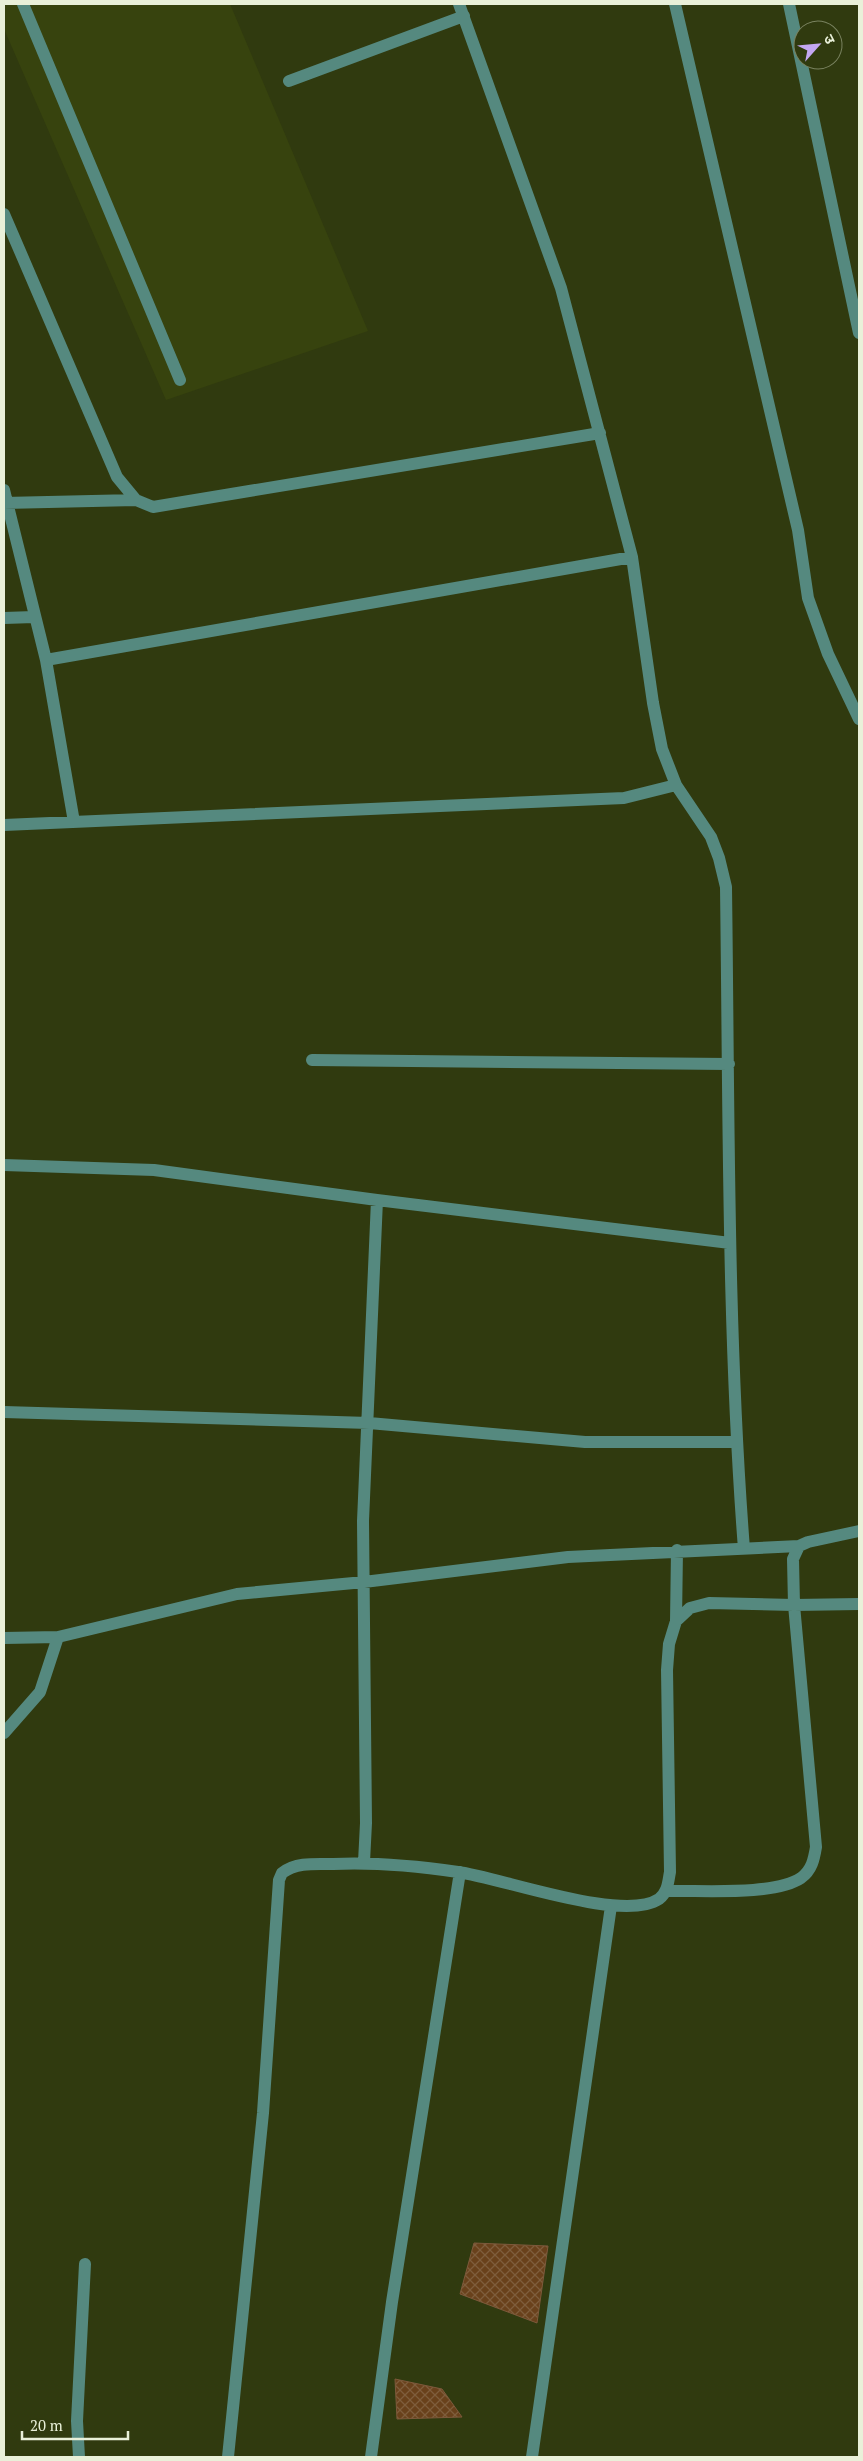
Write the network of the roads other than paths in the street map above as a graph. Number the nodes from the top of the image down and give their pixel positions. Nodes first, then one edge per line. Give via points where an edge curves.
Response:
1 (23, 4) edge
2 (675, 4) edge
3 (789, 4) edge
4 (462, 10) edge
5 (289, 81) dead end
6 (4, 214) edge
7 (859, 333) edge
8 (180, 380) dead end
9 (600, 433) junction
10 (4, 490) edge
11 (136, 500) junction
12 (6, 503) edge
13 (632, 557) junction
14 (34, 617) junction
15 (4, 618) edge
16 (46, 660) junction
17 (859, 719) edge
18 (676, 785) junction
19 (74, 822) junction
20 (4, 825) edge
21 (312, 1060) dead end
22 (729, 1064) junction
23 (4, 1165) edge
24 (377, 1200) junction
25 (730, 1243) junction
26 (4, 1412) edge
27 (369, 1423) junction
28 (736, 1442) junction
29 (859, 1531) edge
30 (800, 1546) junction
31 (744, 1549) junction
32 (677, 1550) junction
33 (364, 1582) junction
34 (859, 1604) edge
35 (794, 1605) junction
36 (676, 1621) junction
37 (58, 1637) junction
38 (4, 1638) edge
39 (4, 1733) edge
40 (364, 1862) junction
41 (460, 1872) junction
42 (667, 1891) junction
43 (611, 1906) junction
44 (85, 2264) dead end
45 (79, 2457) edge
46 (228, 2457) edge
47 (371, 2457) edge
48 (532, 2457) edge

1 - 8 street
2 - 17 street via 798,530 808,598 828,654
3 - 7 street
4 - 5 street
4 - 9 street via 561,288
6 - 11 street via 117,477
9 - 11 street via 153,507
9 - 13 street
10 - 12 street
11 - 12 street
12 - 14 street
13 - 16 street
13 - 18 street via 653,702 662,748
14 - 15 street
14 - 16 street
16 - 19 street
18 - 19 street via 624,798
18 - 22 street via 711,837 723,871
19 - 20 street
21 - 22 street
22 - 25 street
23 - 24 street via 154,1170
24 - 25 street
24 - 27 street
25 - 28 street
26 - 27 street
27 - 28 street via 585,1442
27 - 33 street via 363,1522
28 - 31 street
29 - 30 street
30 - 31 street
30 - 35 street via 793,1558
31 - 32 street
32 - 33 street via 568,1557
32 - 36 street
33 - 37 street via 237,1594
33 - 40 street
34 - 35 street
35 - 36 street via 709,1603 690,1608
35 - 42 street via 816,1847 813,1865 802,1877 784,1886
36 - 42 street via 668,1644 667,1670 670,1872
37 - 38 street
37 - 39 street via 40,1692
40 - 41 street
40 - 46 street via 300,1865 282,1873 279,1880 263,2113
41 - 43 street
41 - 47 street via 392,2302
42 - 43 street via 650,1903
43 - 48 street
44 - 45 street

